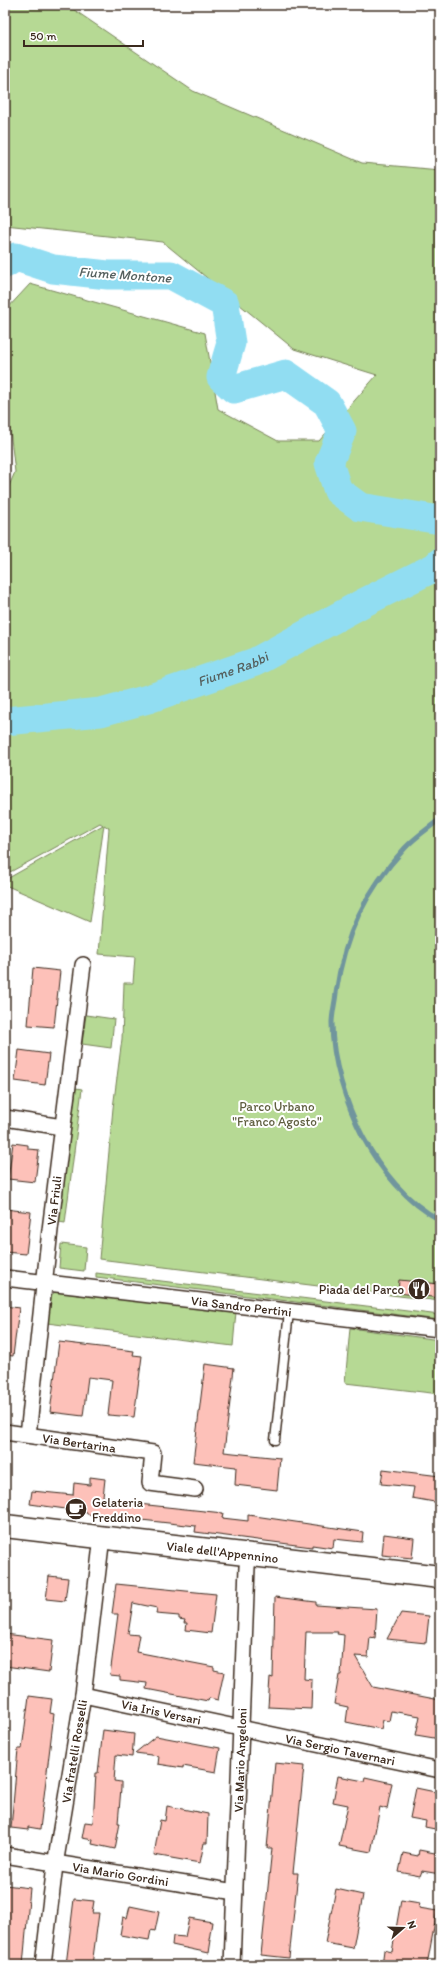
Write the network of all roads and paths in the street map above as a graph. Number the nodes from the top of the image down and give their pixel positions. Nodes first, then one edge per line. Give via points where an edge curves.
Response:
1 (83, 965) dead end
2 (5, 1118) edge
3 (62, 1127) junction
4 (5, 1278) edge
5 (43, 1282) junction
6 (289, 1312) junction
7 (440, 1330) edge
8 (5, 1432) edge
9 (28, 1435) junction
10 (275, 1440) dead end
11 (195, 1489) dead end
12 (5, 1526) edge
13 (105, 1538) junction
14 (249, 1555) junction
15 (440, 1577) edge
16 (83, 1695) junction
17 (240, 1727) junction
18 (440, 1770) edge
19 (5, 1856) edge
20 (55, 1865) junction
21 (235, 1892) junction
22 (43, 1965) edge
23 (232, 1965) edge

1 - 3 street, Via Friuli
2 - 3 street
3 - 5 street, Via Friuli
4 - 5 street, Via Sandro Pertini
5 - 6 street, Via Sandro Pertini
5 - 9 street, Via Friuli
6 - 7 street, Via Sandro Pertini
6 - 10 lane
8 - 9 street, Via Bertarina
9 - 11 street, Via Bertarina via 153,1453 150,1483
12 - 13 main road, Viale dell'Appennino
13 - 14 main road, Viale dell'Appennino
13 - 16 street, Via fratelli Rosselli
14 - 15 main road, Viale dell'Appennino
14 - 17 street, Via Mario Angeloni
16 - 17 street, Via Iris Versari
16 - 20 street, Via fratelli Rosselli
17 - 18 street, Via Sergio Tavernari
17 - 21 street, Via Mario Angeloni
19 - 20 street, Via Mario Gordini
20 - 21 street, Via Mario Gordini
20 - 22 street, Via fratelli Rosselli
21 - 23 street, Via Mario Angeloni

